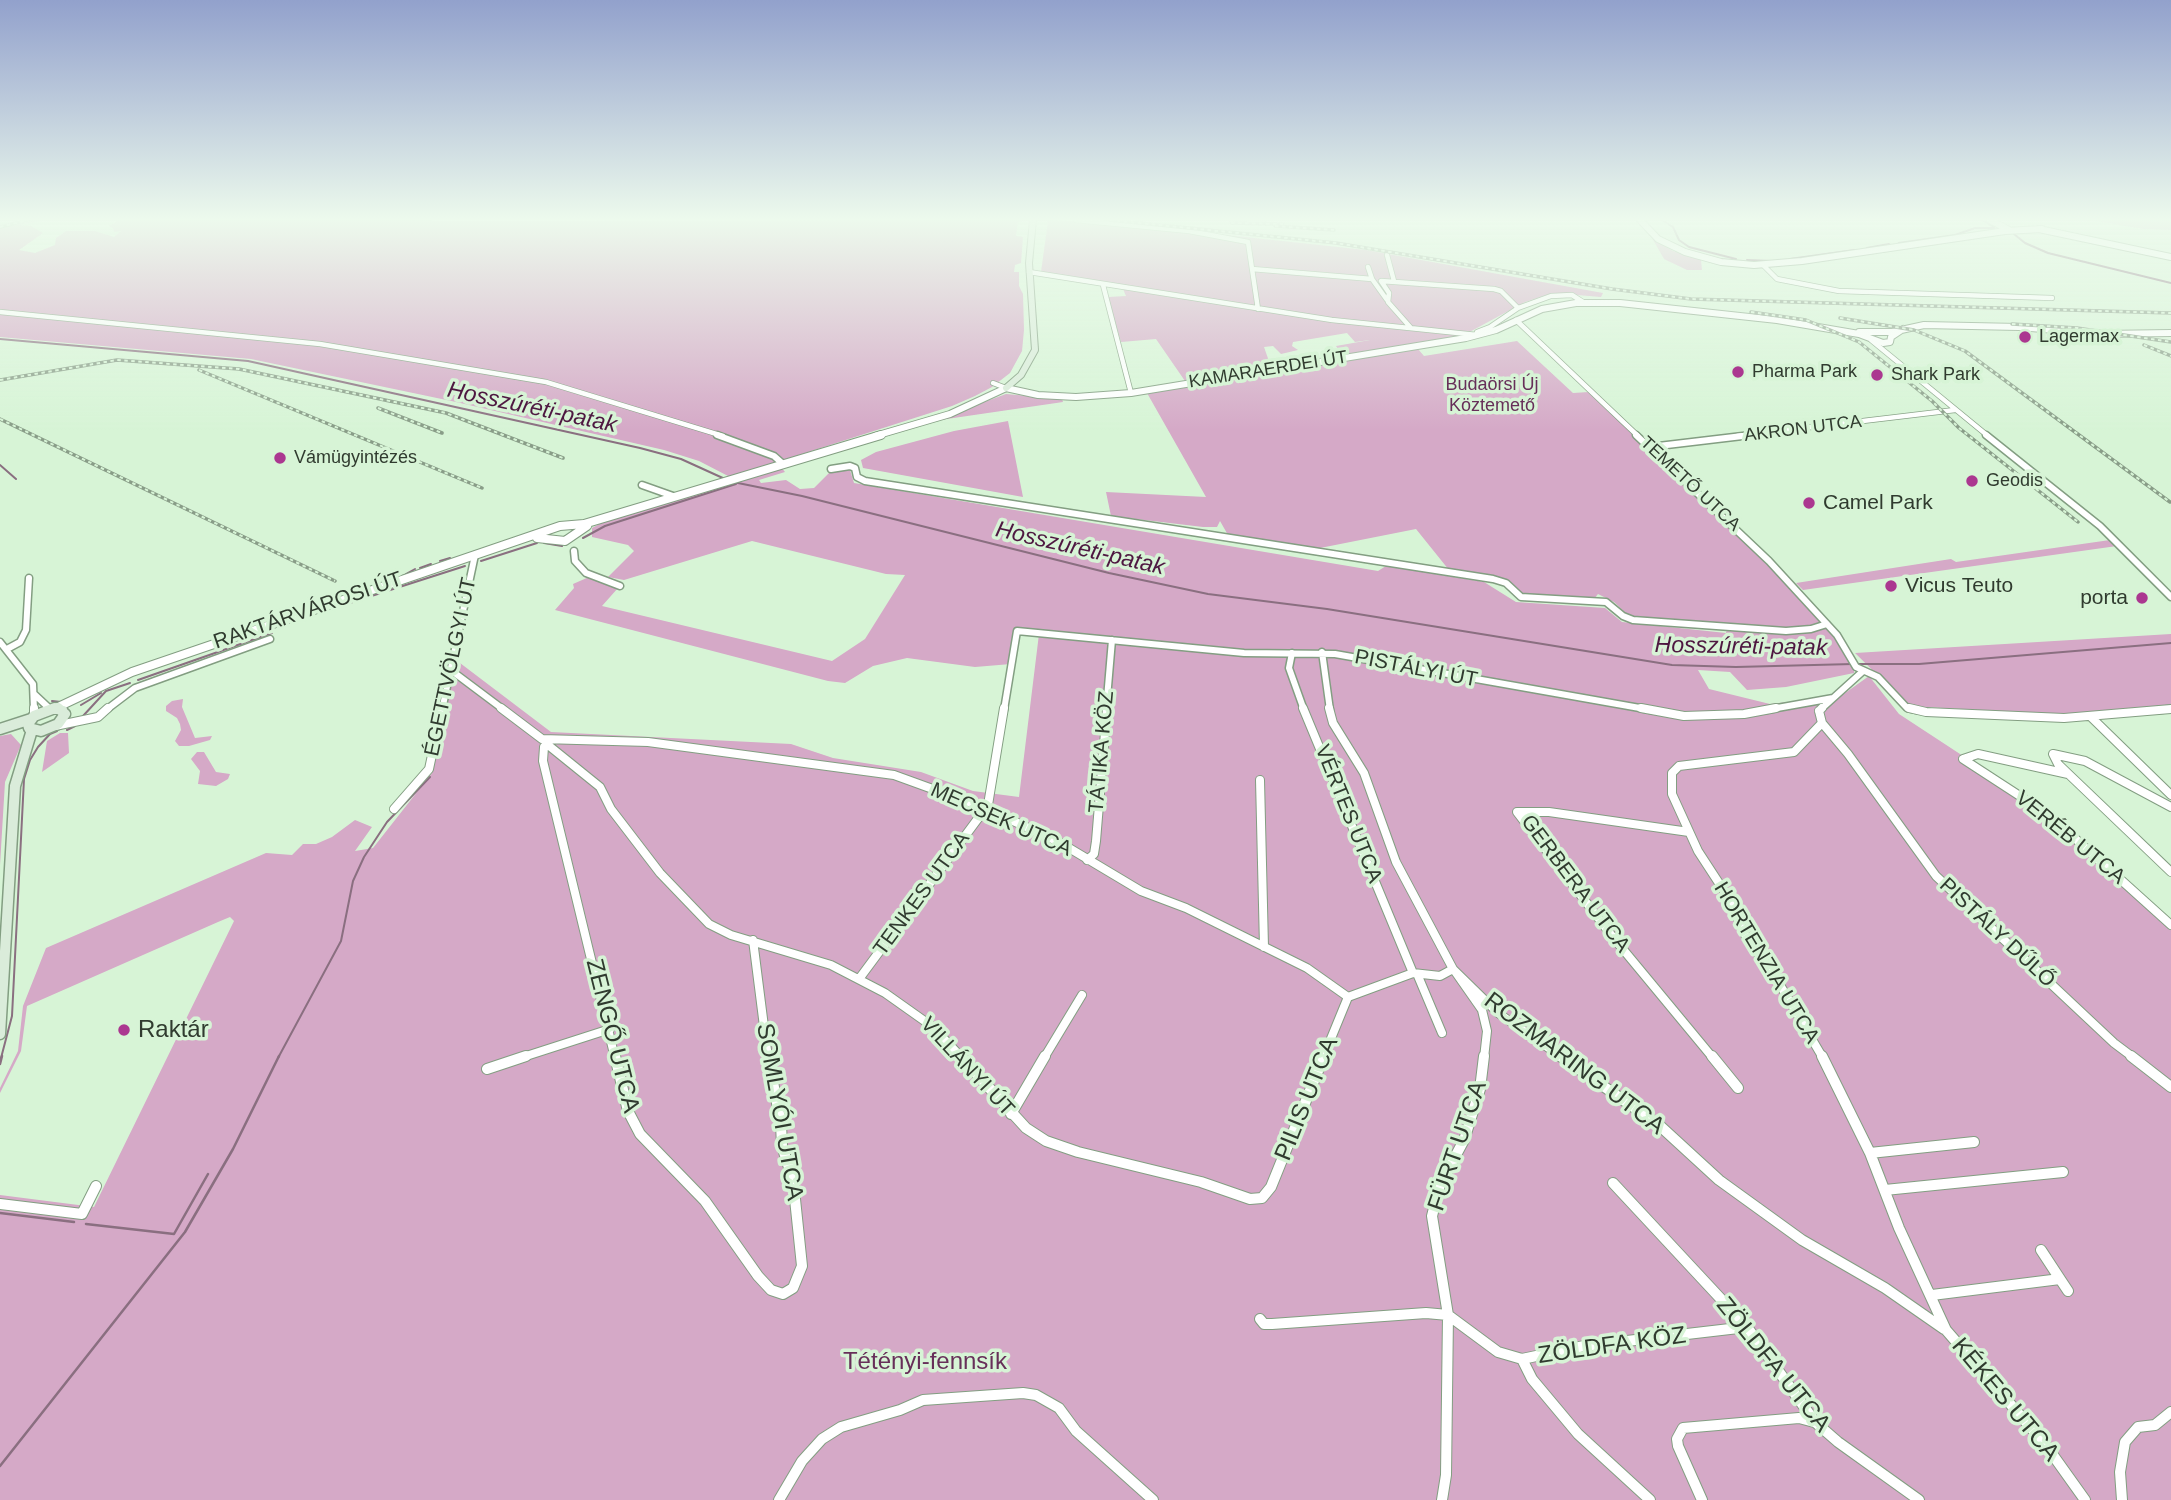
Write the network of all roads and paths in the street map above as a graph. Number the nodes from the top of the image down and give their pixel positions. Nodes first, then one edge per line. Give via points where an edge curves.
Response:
1 (1031, 290) edge
2 (1104, 290) edge
3 (1141, 290) edge
4 (1255, 290) edge
5 (1380, 290) edge
6 (1387, 290) edge
7 (1498, 290) edge
8 (1833, 290) edge
9 (2052, 298) dead end
10 (1387, 300) junction
11 (1583, 302) junction
12 (1518, 308) junction
13 (1258, 309) junction
14 (0, 312) edge
15 (1516, 320) junction
16 (1411, 328) junction
17 (1903, 329) junction
18 (1882, 332) junction
19 (2171, 333) edge
20 (1477, 335) junction
21 (1869, 337) junction
22 (1890, 340) junction
23 (1885, 354) junction
24 (1016, 381) junction
25 (993, 383) dead end
26 (1006, 388) junction
27 (1028, 390) junction
28 (1130, 393) junction
29 (1059, 396) junction
30 (1955, 410) junction
31 (1650, 447) junction
32 (783, 464) junction
33 (831, 469) dead end
34 (642, 485) dead end
35 (673, 496) junction
36 (574, 532) junction
37 (550, 535) junction
38 (560, 542) joint
39 (574, 551) dead end
40 (475, 555) junction
41 (29, 578) dead end
42 (620, 586) dead end
43 (2171, 597) edge
44 (1827, 624) junction
45 (1021, 630) joint
46 (270, 639) dead end
47 (1112, 640) junction
48 (0, 642) edge
49 (8, 649) junction
50 (1322, 652) junction
51 (1292, 653) junction
52 (1859, 670) junction
53 (452, 671) junction
54 (163, 678) junction
55 (100, 687) joint
56 (165, 687) dead end
57 (34, 694) junction
58 (1833, 698) junction
59 (1808, 701) junction
60 (2171, 709) edge
61 (1819, 710) junction
62 (59, 712) junction
63 (2091, 717) junction
64 (76, 722) junction
65 (32, 723) junction
66 (1822, 723) junction
67 (52, 727) junction
68 (0, 730) edge
69 (546, 742) junction
70 (21, 763) junction
71 (2068, 774) junction
72 (1260, 780) dead end
73 (2171, 795) edge
74 (2171, 807) edge
75 (985, 808) junction
76 (394, 809) dead end
77 (1689, 832) junction
78 (1087, 860) junction
79 (2171, 872) edge
80 (2171, 925) edge
81 (753, 940) junction
82 (1264, 947) junction
83 (1453, 970) junction
84 (1415, 974) junction
85 (859, 979) junction
86 (1082, 995) dead end
87 (1348, 997) junction
88 (610, 1030) junction
89 (1442, 1033) dead end
90 (0, 1034) edge
91 (487, 1069) dead end
92 (2171, 1087) edge
93 (1738, 1088) dead end
94 (1011, 1114) junction
95 (1974, 1142) dead end
96 (1870, 1153) junction
97 (2063, 1172) dead end
98 (1613, 1183) dead end
99 (96, 1186) dead end
100 (1885, 1190) junction
101 (1262, 1198) joint
102 (0, 1204) edge
103 (2041, 1250) dead end
104 (2060, 1279) junction
105 (797, 1282) joint
106 (2068, 1291) dead end
107 (1932, 1295) junction
108 (1448, 1315) junction
109 (1260, 1319) dead end
110 (1747, 1327) junction
111 (1946, 1330) junction
112 (1522, 1359) junction
113 (2171, 1412) edge
114 (1815, 1422) junction
115 (779, 1500) edge
116 (1153, 1500) edge
117 (1442, 1500) edge
118 (1650, 1500) edge
119 (1702, 1500) edge
120 (1919, 1500) edge
121 (2085, 1500) edge
122 (2122, 1500) edge

1 - 24 main road via 1035,350
2 - 28 street
3 - 13 street
4 - 13 street
5 - 10 street
6 - 10 street
7 - 12 street
8 - 9 street
10 - 16 street
11 - 12 street via 1559,295
11 - 15 street, KAMARAERDEI ÚT via 1542,309
11 - 21 street, KAMARAERDEI ÚT via 1716,313
12 - 20 street
13 - 16 street
14 - 32 street via 320,344 546,382 744,443
15 - 20 street, KAMARAERDEI ÚT
15 - 31 street, TEMETŐ UTCA
16 - 20 street
17 - 18 street
17 - 19 street via 1964,325 2101,334
17 - 22 street
18 - 21 street
18 - 22 street
20 - 28 street, KAMARAERDEI ÚT
21 - 22 street
21 - 23 street
22 - 23 street via 1883,346
23 - 30 street
24 - 26 main road
24 - 27 street, KAMARAERDEI ÚT via 1018,387
25 - 26 street
26 - 27 street, KAMARAERDEI ÚT
26 - 29 street, KAMARAERDEI ÚT
26 - 32 street, RAKTÁRVÁROSI ÚT via 950,414
27 - 29 street, KAMARAERDEI ÚT
28 - 29 street, KAMARAERDEI ÚT
30 - 31 street, AKRON UTCA
30 - 43 street via 2100,526
31 - 44 street, TEMETŐ UTCA via 1769,561
32 - 35 street, RAKTÁRVÁROSI ÚT
33 - 44 street via 850,466 864,481 1493,579 1506,583 1521,597 1606,602 1633,620 1786,631
34 - 35 street
35 - 36 street, RAKTÁRVÁROSI ÚT via 613,514
36 - 37 street, RAKTÁRVÁROSI ÚT via 560,526
36 - 38 street, RAKTÁRVÁROSI ÚT
37 - 38 street, RAKTÁRVÁROSI ÚT
37 - 40 street, RAKTÁRVÁROSI ÚT
39 - 42 street via 575,561 586,573
40 - 53 street, ÉGETTVÖLGYI ÚT
40 - 55 street, RAKTÁRVÁROSI ÚT via 132,672
41 - 49 street via 26,630 20,642
44 - 52 street, TEMETŐ UTCA
45 - 47 street, PISTÁLYI ÚT
45 - 75 street, TENKES UTCA via 1015,633 992,795
46 - 54 street
47 - 51 street, PISTÁLYI ÚT
47 - 78 street, TÁTIKA KÖZ via 1096,841 1094,854
48 - 49 street
49 - 57 street via 33,684
50 - 51 street, PISTÁLYI ÚT
50 - 59 street, PISTÁLYI ÚT via 1684,716 1744,714
50 - 83 street, ROZMARING UTCA via 1333,723 1364,773 1396,862
51 - 84 street, VÉRTES UTCA via 1292,682
52 - 58 street
52 - 63 street via 1878,677 1907,708 1926,712
53 - 69 street, VILLÁNYI ÚT
53 - 76 street, ÉGETTVÖLGYI ÚT via 429,769
54 - 56 street
54 - 64 street via 124,694 98,717
55 - 62 street, RAKTÁRVÁROSI ÚT
57 - 62 street
57 - 65 street
58 - 59 street, PISTÁLYI ÚT
58 - 61 street
59 - 61 street
60 - 63 street
61 - 66 street
62 - 64 street
62 - 65 main road, RAKTÁRVÁROSI ÚT
62 - 67 main road, RAKTÁRVÁROSI ÚT
63 - 73 street
64 - 67 street
65 - 67 main road
65 - 68 main road
65 - 70 main road
66 - 77 street, HORTENZIA UTCA via 1791,753 1676,768 1671,790
66 - 92 street, PISTÁLY DŰLŐ via 1956,897 2114,1043
67 - 70 main road, RAKTÁRVÁROSI ÚT
69 - 75 street, MECSEK UTCA via 648,742 894,775
69 - 81 street, VILLÁNYI ÚT via 600,788 660,873 700,916 719,930
69 - 88 street, ZENGŐ UTCA via 543,761
70 - 90 main road via 15,786
71 - 74 street via 2053,754 2085,761
71 - 79 street
71 - 80 street, VERÉB UTCA via 1978,754 1963,759 2049,815
72 - 82 street
75 - 78 street, MECSEK UTCA
75 - 85 street, TENKES UTCA
77 - 93 street, GERBERA UTCA via 1549,812 1517,812 1604,927
77 - 96 street, HORTENZIA UTCA via 1747,939 1810,1032
78 - 82 street, MECSEK UTCA via 1141,891
81 - 85 street, VILLÁNYI ÚT
81 - 105 street, SOMLYÓI UTCA via 763,1032 782,1146 793,1180 802,1266
82 - 87 street, MECSEK UTCA via 1322,976
83 - 84 street via 1440,976
83 - 108 street, FÜRT UTCA via 1482,1010 1487,1031 1480,1089 1432,1216
83 - 111 street, ROZMARING UTCA via 1498,1013 1659,1125 1730,1188 1802,1240
84 - 87 street
84 - 89 street, VÉRTES UTCA
85 - 94 street, VILLÁNYI ÚT via 925,1019
86 - 94 street
87 - 101 street, PILIS UTCA via 1271,1187
88 - 91 street
88 - 105 street, ZENGŐ UTCA via 628,1111 640,1134 694,1187 771,1290 786,1294
94 - 101 street, VILLÁNYI ÚT via 1034,1135 1061,1147 1250,1199
95 - 96 street
96 - 100 street, HORTENZIA UTCA
97 - 100 street
98 - 110 street, ZÖLDFA UTCA
99 - 102 street via 82,1213
100 - 107 street, HORTENZIA UTCA
103 - 104 street
104 - 106 street
104 - 107 street
107 - 111 street, KÉKES UTCA
108 - 109 street via 1272,1324
108 - 112 street, ZÖLDFA KÖZ via 1498,1352
108 - 117 street, FÜRT UTCA
110 - 112 street, ZÖLDFA KÖZ via 1584,1346
110 - 114 street, ZÖLDFA UTCA
111 - 121 street, KÉKES UTCA via 2045,1444
112 - 118 street via 1532,1379 1577,1434
113 - 122 street via 2155,1425 2138,1427 2125,1442
114 - 119 street via 1799,1418 1683,1428 1678,1446
114 - 120 street, ZÖLDFA UTCA
115 - 116 street via 802,1461 841,1427 923,1400 1023,1393 1059,1408 1076,1430

